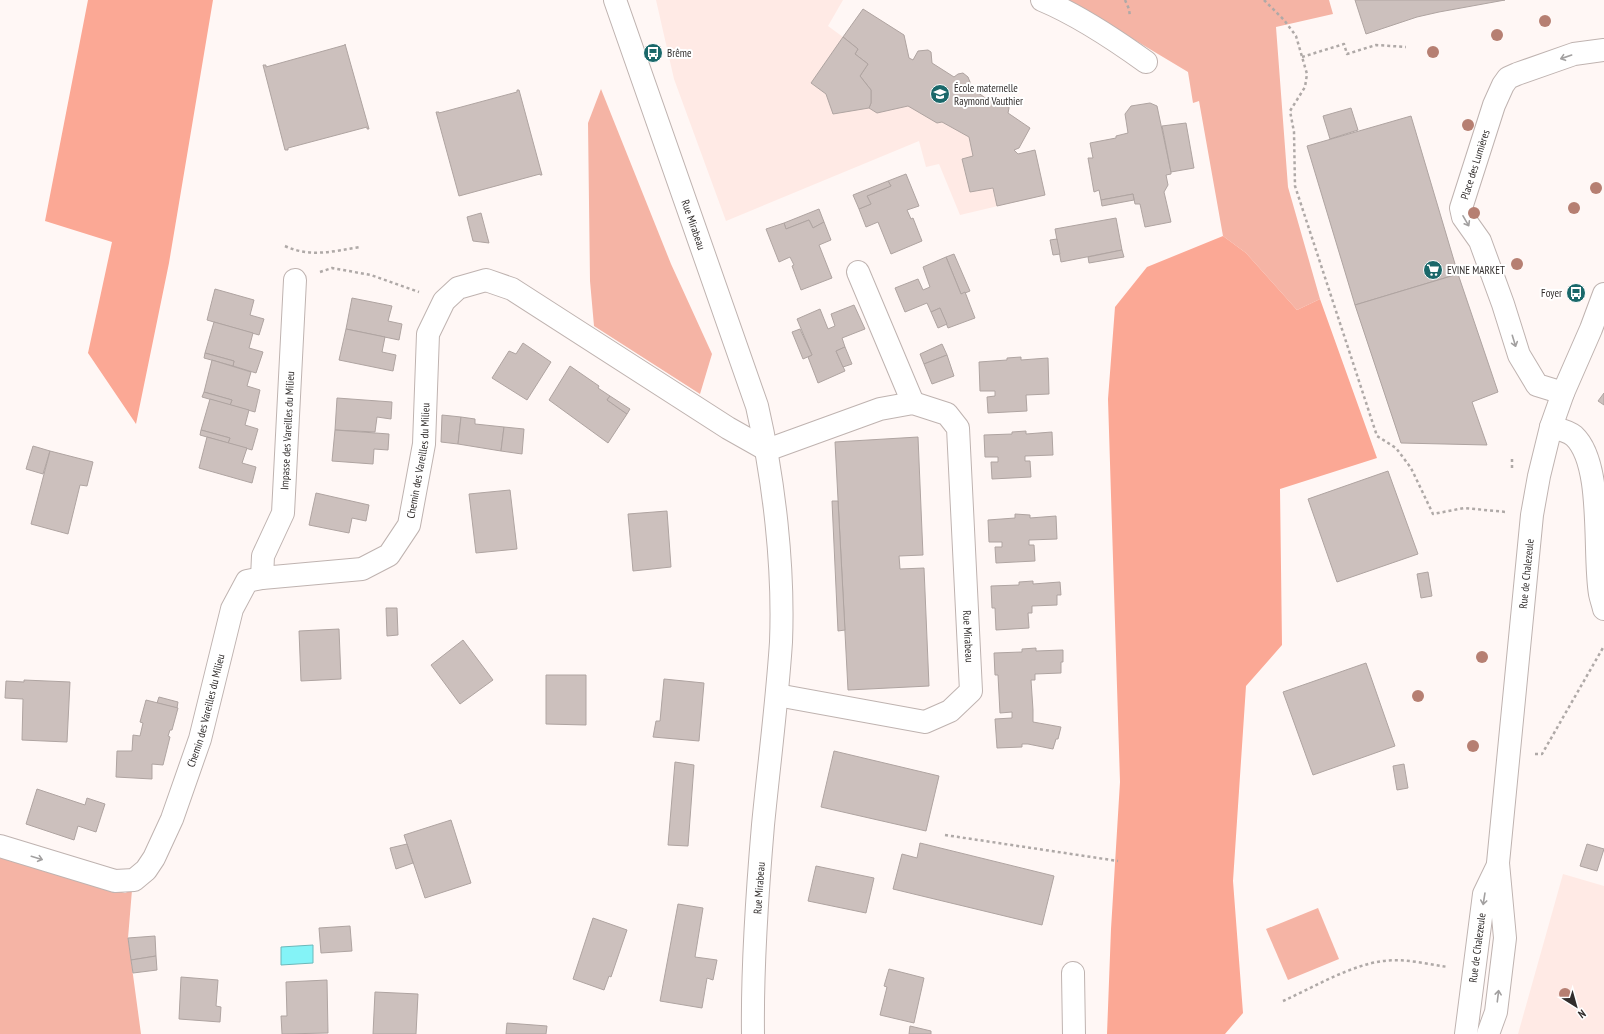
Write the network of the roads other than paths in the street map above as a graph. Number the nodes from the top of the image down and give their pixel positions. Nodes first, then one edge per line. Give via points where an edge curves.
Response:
1 (615, 0) edge
2 (1042, 0) edge
3 (1604, 50) edge
4 (1146, 62) dead end
5 (858, 272) dead end
6 (295, 280) dead end
7 (1604, 294) edge
8 (1563, 393) junction
9 (913, 403) junction
10 (1551, 427) junction
11 (767, 450) junction
12 (262, 578) junction
13 (1604, 609) edge
14 (777, 695) junction
15 (0, 846) edge
16 (1498, 864) junction
17 (1073, 973) dead end
18 (753, 1034) edge
19 (1074, 1034) edge
20 (1466, 1034) edge
21 (1488, 1034) edge

1 - 11 street, Rue Mirabeau via 757,406
2 - 4 street via 1120,44
3 -> 8 street, Place des Lumières via 1574,54 1508,78 1492,111 1461,208 1463,217 1480,241 1519,355 1537,385
5 - 9 street
6 - 12 street, Impasse des Vareilles du Milieu via 283,513 263,556
7 - 8 street, Rue de Chalezeule via 1592,329
8 - 10 street, Rue de Chalezeule
9 - 11 street, Rue Mirabeau via 880,409
9 - 14 street, Rue Mirabeau via 947,414 958,428 971,691 950,711 925,722
10 - 13 street via 1575,437 1586,451 1594,471 1599,511 1600,594
10 - 16 street, Rue de Chalezeule via 1532,515
11 - 12 street, Chemin des Vareilles du Milieu via 728,428 512,289 486,280 458,288 444,301 428,334 424,444 409,525 389,555 362,570
11 - 14 street, Rue Mirabeau via 780,561 781,641
15 -> 12 street, Chemin des Vareilles du Milieu via 115,881 134,880 146,870 172,819 200,739 232,609 247,581
14 - 18 street, Rue Mirabeau via 756,919 752,982
16 -> 20 street, Rue de Chalezeule via 1484,894
21 -> 16 street, Rue de Chalezeule via 1496,1012 1505,938
17 - 19 street

